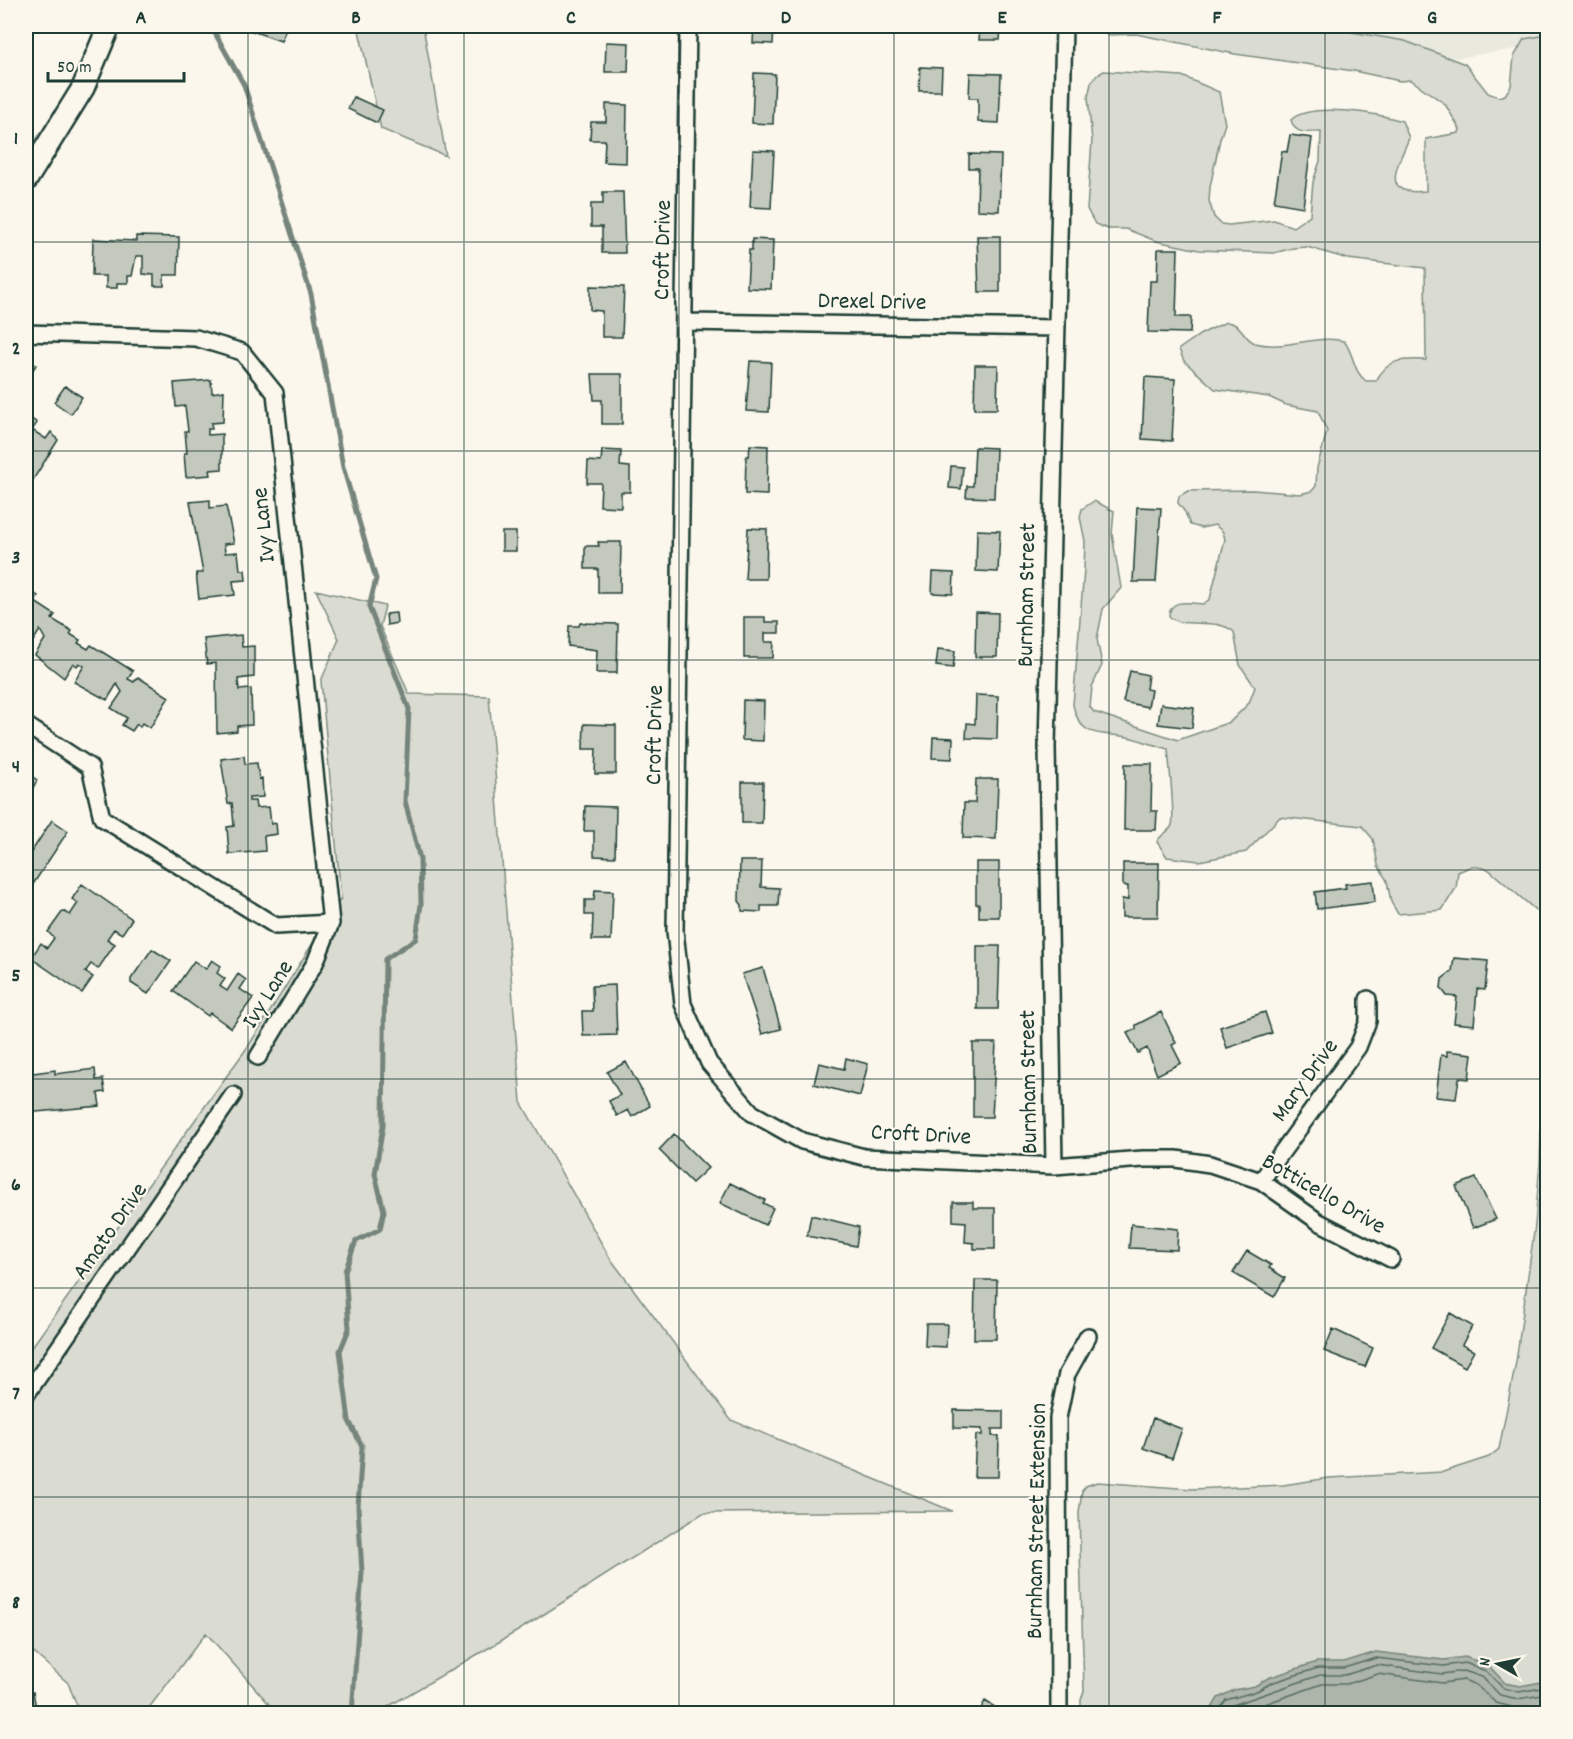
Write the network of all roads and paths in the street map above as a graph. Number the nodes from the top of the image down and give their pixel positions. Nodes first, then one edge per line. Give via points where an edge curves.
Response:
1 (109, 26) edge
2 (688, 26) edge
3 (1064, 26) edge
4 (26, 180) edge
5 (686, 322) junction
6 (1057, 328) junction
7 (26, 333) edge
8 (26, 725) edge
9 (331, 923) junction
10 (1368, 999) dead end
11 (258, 1057) dead end
12 (233, 1095) dead end
13 (1054, 1166) junction
14 (1261, 1181) junction
15 (1391, 1259) dead end
16 (1088, 1336) dead end
17 (26, 1395) edge
18 (1059, 1713) edge

1 - 4 main road via 83,88
2 - 5 street, Croft Drive
3 - 6 street, Burnham Street
5 - 6 street, Drexel Drive
5 - 13 street, Croft Drive via 675,931 683,1004 709,1063 752,1113 802,1141 864,1157
6 - 13 street, Burnham Street via 1047,747
7 - 9 street, Ivy Lane via 196,338 242,352 275,393
8 - 9 street, Ivy Lane via 90,767 102,818 276,926
9 - 11 street, Ivy Lane via 315,963
10 - 14 street, Mary Drive via 1368,1021 1358,1047
12 - 17 street, Amato Drive
13 - 14 street, Botticello Drive via 1176,1159 1210,1164
14 - 15 street, Botticello Drive via 1319,1222
16 - 18 street, Burnham Street Extension via 1067,1374 1059,1412

